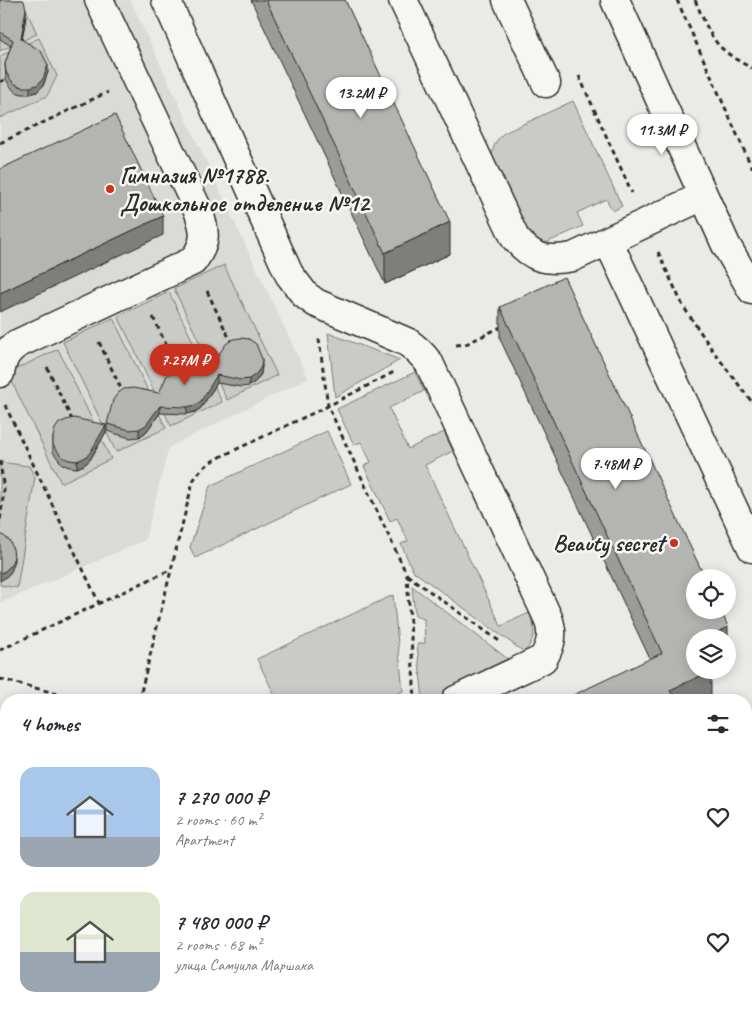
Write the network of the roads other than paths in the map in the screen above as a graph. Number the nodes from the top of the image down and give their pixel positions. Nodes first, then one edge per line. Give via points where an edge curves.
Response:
1 (99, 0) edge
2 (166, 0) edge
3 (403, 0) edge
4 (507, 0) edge
5 (615, 0) edge
6 (546, 83) dead end
7 (703, 196) junction
8 (608, 241) junction
9 (752, 290) edge
10 (0, 373) edge
11 (752, 548) edge
12 (469, 694) edge

1 - 10 street via 204,226 204,238 193,261 9,349 3,357
2 - 12 street via 289,274 305,295 326,308 407,342 424,356 548,618 552,637 550,648 542,659
3 - 8 street via 515,238 525,250 555,260 573,257
4 - 6 street
5 - 7 street
7 - 8 street
7 - 9 street
8 - 11 street

